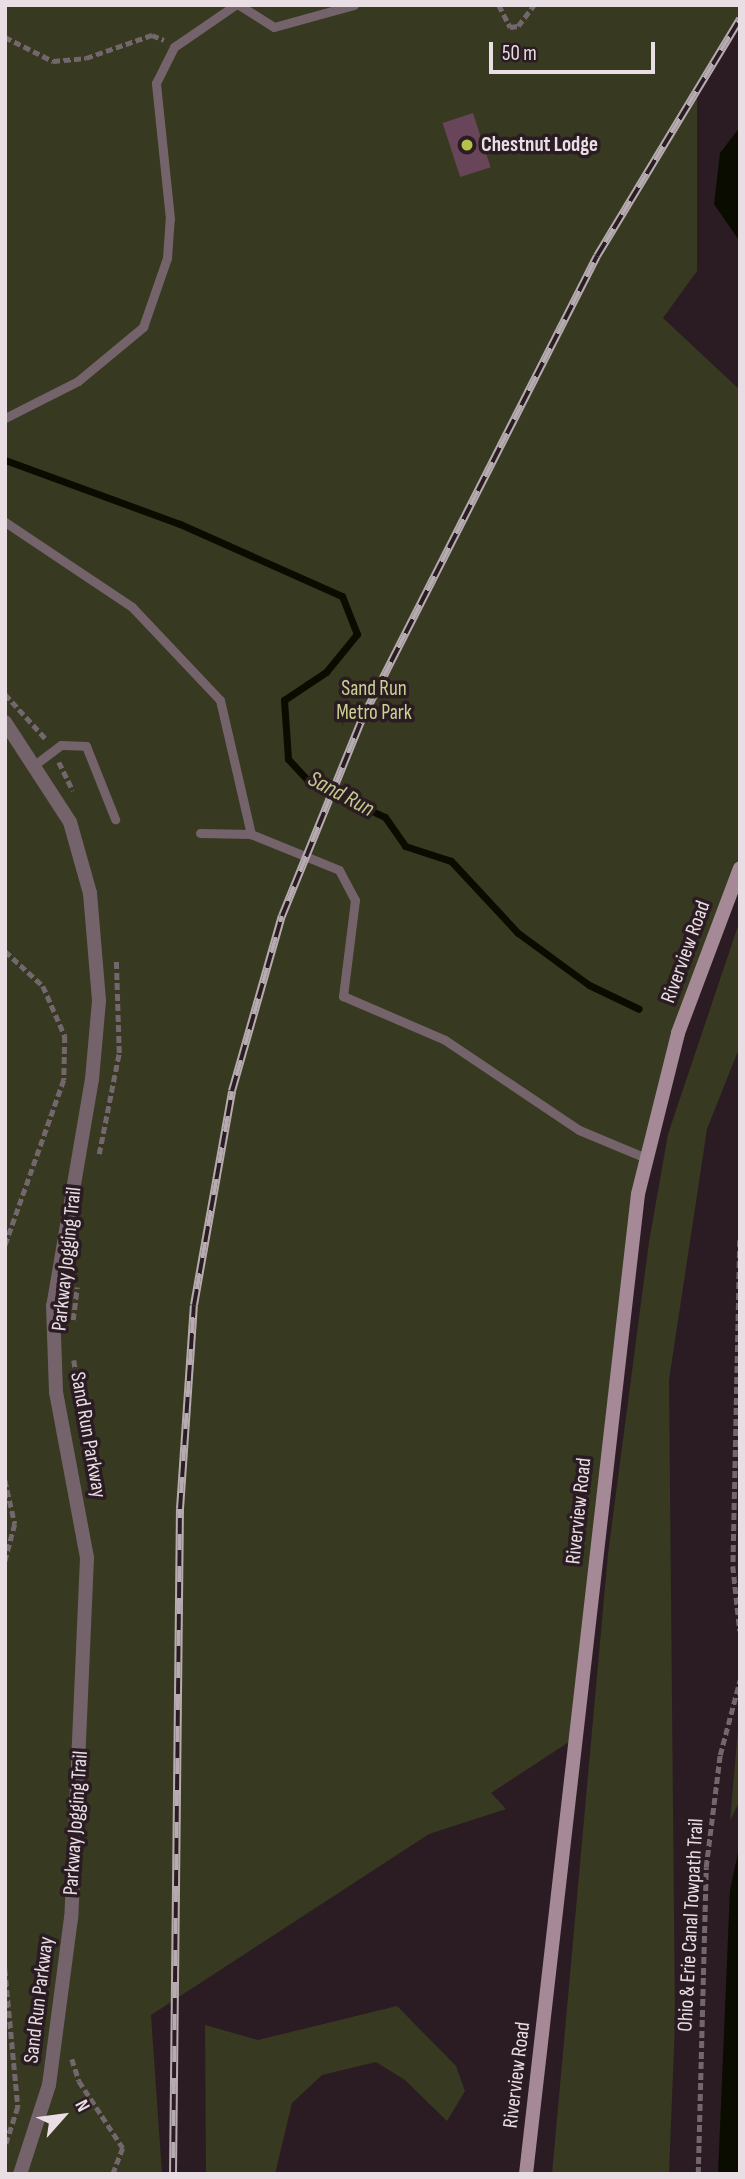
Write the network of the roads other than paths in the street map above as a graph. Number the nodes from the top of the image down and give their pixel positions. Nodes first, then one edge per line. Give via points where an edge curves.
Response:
1 (237, 5) edge
2 (354, 5) edge
3 (5, 418) edge
4 (5, 522) edge
5 (5, 722) edge
6 (37, 763) junction
7 (115, 819) dead end
8 (200, 832) dead end
9 (251, 834) junction
10 (740, 868) edge
11 (646, 1158) junction
12 (20, 2174) edge
13 (526, 2174) edge

1 - 2 lane via 274,27
1 - 3 lane via 174,47 156,83 170,219 167,258 147,318 78,381
4 - 9 lane via 132,607 219,700
5 - 6 street, Sand Run Parkway
6 - 7 lane via 53,751 86,746
6 - 12 street, Sand Run Parkway via 80,852 99,1001 53,1306 57,1392 87,1559 72,1893 50,2085
8 - 9 lane
9 - 11 lane via 338,870 355,900 343,996 445,1040 579,1129
10 - 11 main road, Riverview Road via 678,1033
11 - 13 main road, Riverview Road via 630,1252

